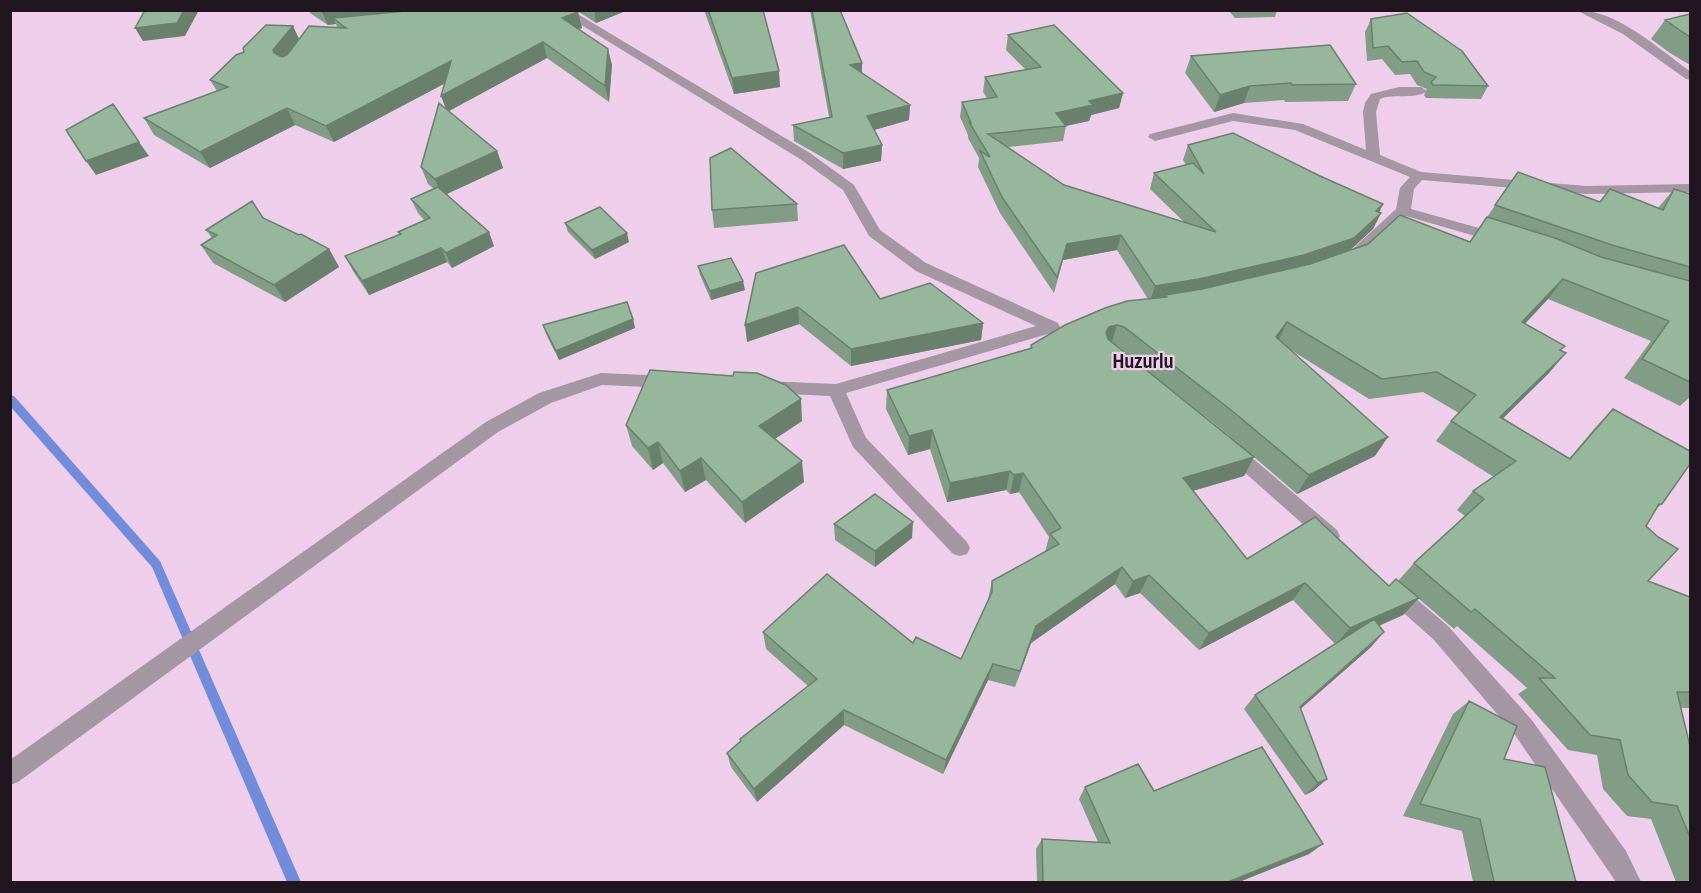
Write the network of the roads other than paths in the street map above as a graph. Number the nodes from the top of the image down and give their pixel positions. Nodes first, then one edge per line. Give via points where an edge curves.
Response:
1 (562, 10) edge
2 (1581, 10) edge
3 (1690, 76) edge
4 (1421, 91) dead end
5 (1155, 137) dead end
6 (1373, 157) junction
7 (1419, 176) junction
8 (1690, 188) edge
9 (1403, 211) junction
10 (1516, 243) edge
11 (1331, 266) edge
12 (683, 383) edge
13 (754, 386) edge
14 (836, 390) junction
15 (1214, 436) edge
16 (960, 548) dead end
17 (1346, 550) edge
18 (1380, 580) edge
19 (10, 774) edge
20 (1629, 882) edge

1 - 14 street via 806,156 849,188 874,233 921,267 1052,327
2 - 3 street via 1627,32
4 - 6 street via 1382,91 1373,96 1368,108
5 - 6 street via 1233,117 1298,127
6 - 7 street
7 - 8 street via 1586,190
7 - 9 street via 1407,188
9 - 10 street
9 - 11 street via 1352,259
12 - 19 street via 601,379 545,398 492,428
13 - 14 street
14 - 16 street via 859,442
15 - 17 street
18 - 20 street via 1441,633 1523,727

